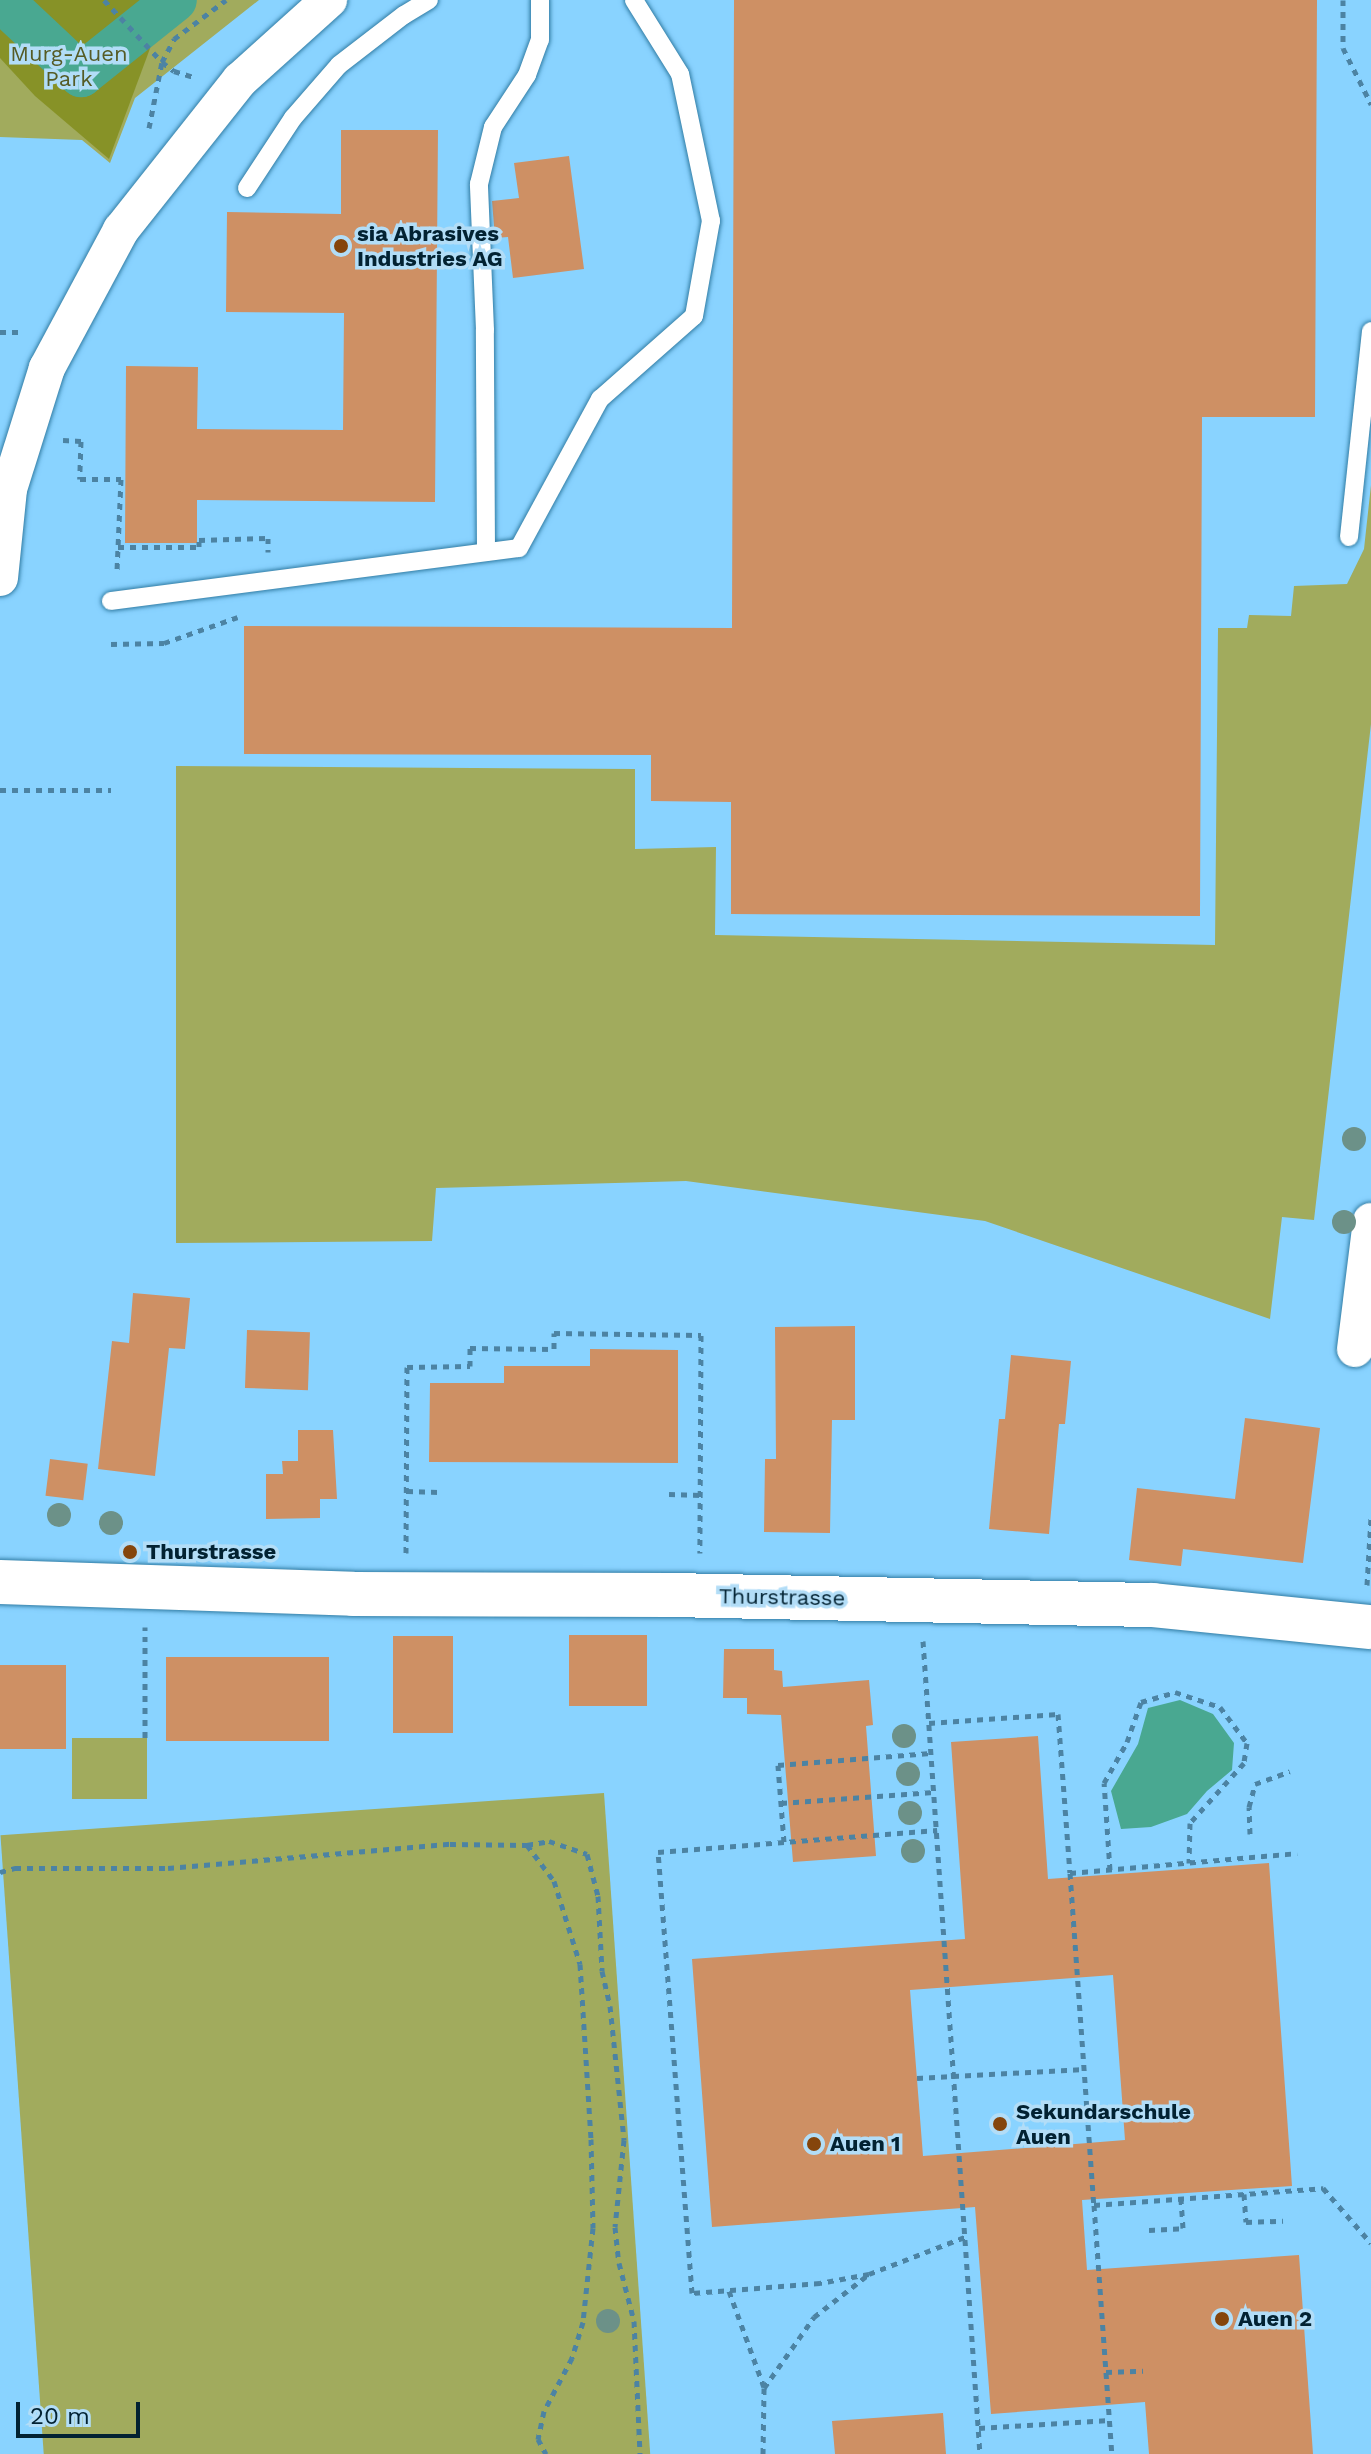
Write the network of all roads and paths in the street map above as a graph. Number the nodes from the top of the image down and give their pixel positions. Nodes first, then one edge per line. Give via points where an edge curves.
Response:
1 (104, 0) edge
2 (226, 0) edge
3 (329, 0) edge
4 (429, 0) edge
5 (540, 0) edge
6 (634, 0) edge
7 (1343, 0) edge
8 (162, 62) junction
9 (1371, 104) edge
10 (165, 172) junction
11 (247, 188) dead end
12 (1371, 331) edge
13 (26, 437) junction
14 (5, 488) edge
15 (1349, 537) dead end
16 (486, 552) junction
17 (0, 578) edge
18 (114, 600) joint
19 (0, 790) edge
20 (111, 790) dead end
21 (1371, 1221) edge
22 (1355, 1349) dead end
23 (407, 1491) junction
24 (439, 1492) dead end
25 (669, 1494) dead end
26 (701, 1495) junction
27 (1371, 1517) edge
28 (0, 1582) edge
29 (145, 1586) junction
30 (406, 1594) junction
31 (700, 1596) junction
32 (921, 1600) junction
33 (1368, 1626) edge
34 (929, 1723) junction
35 (145, 1738) dead end
36 (932, 1753) junction
37 (1290, 1771) dead end
38 (934, 1792) junction
39 (781, 1803) junction
40 (937, 1830) junction
41 (1250, 1834) dead end
42 (784, 1842) junction
43 (527, 1845) junction
44 (1297, 1853) dead end
45 (1189, 1863) junction
46 (1110, 1870) junction
47 (0, 1872) edge
48 (1070, 1873) junction
49 (1085, 2069) junction
50 (954, 2077) junction
51 (917, 2078) dead end
52 (1244, 2194) junction
53 (1181, 2198) junction
54 (1094, 2205) junction
55 (1283, 2221) dead end
56 (1149, 2230) dead end
57 (965, 2237) junction
58 (1371, 2243) edge
59 (869, 2274) junction
60 (729, 2291) junction
61 (1143, 2371) dead end
62 (1106, 2372) junction
63 (764, 2388) junction
64 (1110, 2420) junction
65 (979, 2428) junction
66 (546, 2454) edge
67 (640, 2454) edge
68 (763, 2454) edge
69 (980, 2454) edge
70 (1112, 2454) edge

1 - 8 path
2 - 8 path via 174,39
3 - 10 street via 240,80
4 - 11 lane via 339,65 293,118
5 - 16 lane via 540,40 527,75 493,127 479,184
6 - 16 lane via 680,74 711,221 694,316 600,399 519,548
7 - 9 path via 1343,48
8 - 10 path via 140,153
10 - 13 street via 121,230 60,342
12 - 15 lane
13 - 14 street
13 - 18 path via 81,441 80,479 121,479
14 - 17 street
16 - 18 lane
19 - 20 path
21 - 22 street
23 - 24 path
23 - 26 path via 407,1367 470,1366 470,1348 554,1349 554,1333 701,1335
23 - 30 path
25 - 26 path
26 - 31 path
27 - 33 path
28 - 29 street, Thurstrasse
29 - 30 street, Thurstrasse
29 - 35 path
30 - 31 street, Thurstrasse
31 - 32 street, Thurstrasse
32 - 33 street, Thurstrasse via 1153,1605
32 - 34 path
34 - 36 path
34 - 48 path via 1058,1714
36 - 38 path
36 - 39 path via 778,1765
37 - 41 path via 1255,1784
38 - 39 path
38 - 40 path
39 - 42 path
40 - 42 path
40 - 50 path
42 - 60 path via 658,1852 692,2293
43 - 47 path via 450,1844 168,1868
43 - 66 path via 554,1881 580,1964 591,2139 593,2228 583,2322 572,2358 544,2411 538,2439
43 - 67 path via 549,1841 587,1854 598,1896 624,2140 615,2227 634,2321
44 - 45 path
45 - 46 path
45 - 46 path via 1190,1823 1244,1763 1247,1743 1220,1707 1175,1692 1141,1702 1104,1783
46 - 48 path
48 - 49 path
49 - 50 path
49 - 54 path
50 - 51 path
50 - 57 path
52 - 53 path
52 - 55 path via 1246,2222
52 - 58 path via 1323,2188
53 - 54 path
53 - 56 path via 1183,2228
54 - 62 path
57 - 59 path
57 - 65 path
59 - 60 path
59 - 63 path via 814,2317
60 - 63 path
61 - 62 path
62 - 64 path
63 - 68 path
64 - 65 path
64 - 70 path
65 - 69 path

